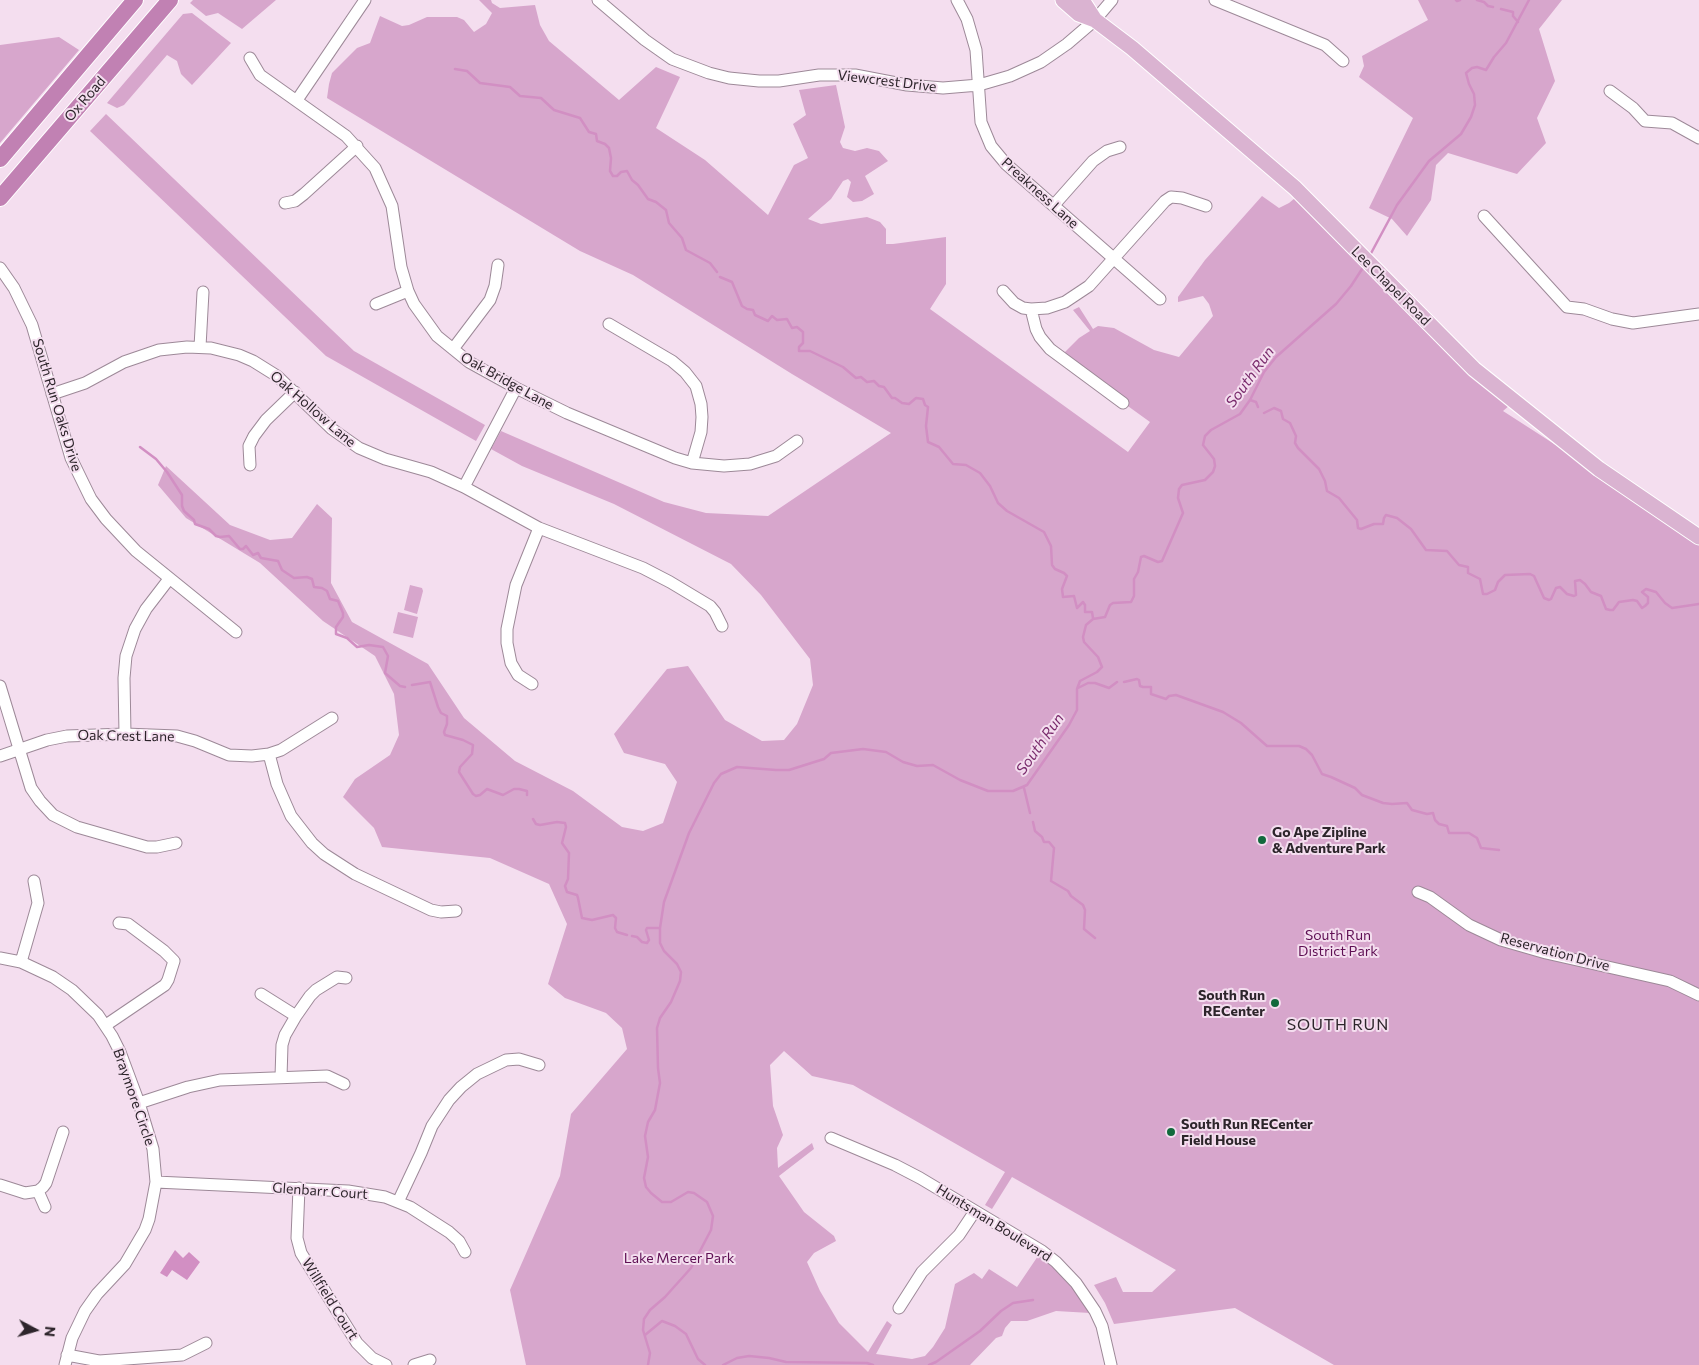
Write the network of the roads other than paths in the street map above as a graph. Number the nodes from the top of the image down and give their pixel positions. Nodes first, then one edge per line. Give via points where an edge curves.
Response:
1 (134, 0) edge
2 (170, 0) edge
3 (366, 0) edge
4 (598, 0) edge
5 (956, 0) edge
6 (1063, 0) edge
7 (1082, 0) edge
8 (1112, 0) edge
9 (1215, 0) edge
10 (1095, 20) junction
11 (250, 58) dead end
12 (1342, 61) dead end
13 (979, 85) junction
14 (1610, 91) dead end
15 (297, 100) junction
16 (1699, 138) edge
17 (357, 146) junction
18 (1120, 147) dead end
19 (0, 159) edge
20 (0, 198) edge
21 (285, 203) dead end
22 (1054, 205) junction
23 (1206, 206) dead end
24 (1484, 216) dead end
25 (1114, 259) junction
26 (498, 265) dead end
27 (0, 268) edge
28 (408, 291) junction
29 (1003, 291) dead end
30 (203, 292) dead end
31 (1160, 299) dead end
32 (376, 304) dead end
33 (1031, 309) junction
34 (1699, 314) edge
35 (609, 324) dead end
36 (200, 348) junction
37 (453, 349) junction
38 (516, 388) junction
39 (294, 392) junction
40 (52, 394) junction
41 (1123, 402) dead end
42 (797, 441) dead end
43 (692, 463) junction
44 (250, 465) dead end
45 (464, 486) junction
46 (539, 528) junction
47 (1699, 537) edge
48 (169, 579) junction
49 (722, 626) dead end
50 (236, 632) dead end
51 (532, 684) dead end
52 (0, 686) edge
53 (332, 718) dead end
54 (125, 734) junction
55 (18, 750) junction
56 (270, 754) junction
57 (0, 756) edge
58 (176, 843) dead end
59 (34, 881) dead end
60 (1418, 892) dead end
61 (456, 911) dead end
62 (119, 923) dead end
63 (0, 958) edge
64 (21, 962) junction
65 (346, 978) dead end
66 (261, 994) dead end
67 (1699, 995) edge
68 (296, 1016) junction
69 (106, 1025) junction
70 (539, 1065) dead end
71 (281, 1077) junction
72 (344, 1084) dead end
73 (139, 1103) junction
74 (63, 1132) dead end
75 (831, 1138) dead end
76 (156, 1182) junction
77 (0, 1185) edge
78 (299, 1188) junction
79 (38, 1191) junction
80 (398, 1202) junction
81 (45, 1207) dead end
82 (975, 1211) junction
83 (464, 1252) dead end
84 (900, 1308) dead end
85 (206, 1343) dead end
86 (66, 1360) edge
87 (430, 1360) dead end
88 (1111, 1361) edge
89 (386, 1365) edge
90 (414, 1365) edge

1 - 19 highway, Ox Road
2 - 20 highway, Ox Road
3 - 15 street
4 - 13 street, Viewcrest Drive via 672,59 729,78 779,81 839,75 928,87
5 - 13 street, Preakness Lane via 972,34
6 - 10 main road, Lee Chapel Road via 1079,14
7 - 10 main road, Lee Chapel Road
8 - 10 street, Viewcrest Drive
9 - 12 street via 1325,45
10 - 13 street, Viewcrest Drive via 1041,62
10 - 47 main road, Lee Chapel Road via 1295,188 1474,369 1599,470
11 - 15 street, Oak Bridge Lane via 260,75
13 - 22 street, Preakness Lane via 981,122 991,146 1006,164
14 - 16 street via 1646,121 1672,123
15 - 17 street, Oak Bridge Lane
17 - 21 street via 304,194
17 - 28 street, Oak Bridge Lane via 375,168 388,195
18 - 22 street via 1093,161
22 - 25 street, Preakness Lane
23 - 25 street via 1171,197
24 - 34 street via 1567,307 1633,323
25 - 31 street, Preakness Lane
25 - 33 street via 1075,297 1059,304
26 - 37 street via 490,300
27 - 40 street, South Run Oaks Drive via 32,325
28 - 32 street
28 - 37 street, Oak Bridge Lane via 428,325
29 - 33 street via 1014,303
30 - 36 street
33 - 41 street via 1040,338 1050,349
35 - 43 street via 672,361 696,386 702,417
36 - 39 street, Oak Hollow Lane via 226,351 253,361 278,376
36 - 40 street, Oak Hollow Lane via 146,353 85,383
37 - 38 street, Oak Bridge Lane via 469,362
38 - 43 street, Oak Bridge Lane via 566,413
38 - 45 street
39 - 44 street via 254,436 249,446
39 - 45 street, Oak Hollow Lane via 332,429 359,448
40 - 48 street, South Run Oaks Drive via 70,458 91,499 122,538
42 - 43 street, Oak Bridge Lane via 776,456 750,464
45 - 46 street, Oak Hollow Lane
46 - 49 street, Oak Hollow Lane via 670,582 710,606
46 - 51 street via 516,585 507,629 511,663 518,675
48 - 50 street, South Run Oaks Drive
48 - 54 street via 146,609 126,656
52 - 55 street
53 - 56 street, Oak Crest Lane via 296,742
54 - 55 street, Oak Crest Lane via 67,736
54 - 56 street, Oak Crest Lane via 177,736 236,756
55 - 57 street, Oak Crest Lane
55 - 58 street via 34,794 61,820 147,847
56 - 61 street via 277,784 291,816 324,854 355,874 431,910
59 - 64 street via 38,903
60 - 67 street, Reservation Drive via 1469,925 1501,940 1670,981
62 - 69 street via 128,924 174,962 165,985
63 - 64 street, Braymore Circle
64 - 69 street, Braymore Circle via 72,990
65 - 68 street via 337,977 316,990
66 - 68 street
68 - 71 street via 282,1045
69 - 73 street, Braymore Circle
70 - 80 street via 519,1058 506,1060 477,1074 461,1087 432,1126
71 - 72 street via 327,1076
71 - 73 street via 206,1082
73 - 76 street, Braymore Circle via 152,1142
74 - 79 street via 46,1183
75 - 82 street, Huntsman Boulevard via 895,1165
76 - 78 street, Glenbarr Court
76 - 86 street, Braymore Circle via 149,1219 140,1241 125,1264 84,1311
77 - 79 street via 25,1193
78 - 80 street, Glenbarr Court via 362,1192
78 - 89 street, Willfield Court via 298,1238 301,1253 357,1344 372,1358
79 - 81 street
80 - 83 street, Glenbarr Court via 450,1232
82 - 84 street via 959,1235 922,1272
82 - 88 street, Huntsman Boulevard via 1042,1251 1068,1274 1095,1311
85 - 86 street via 182,1355
87 - 90 street

